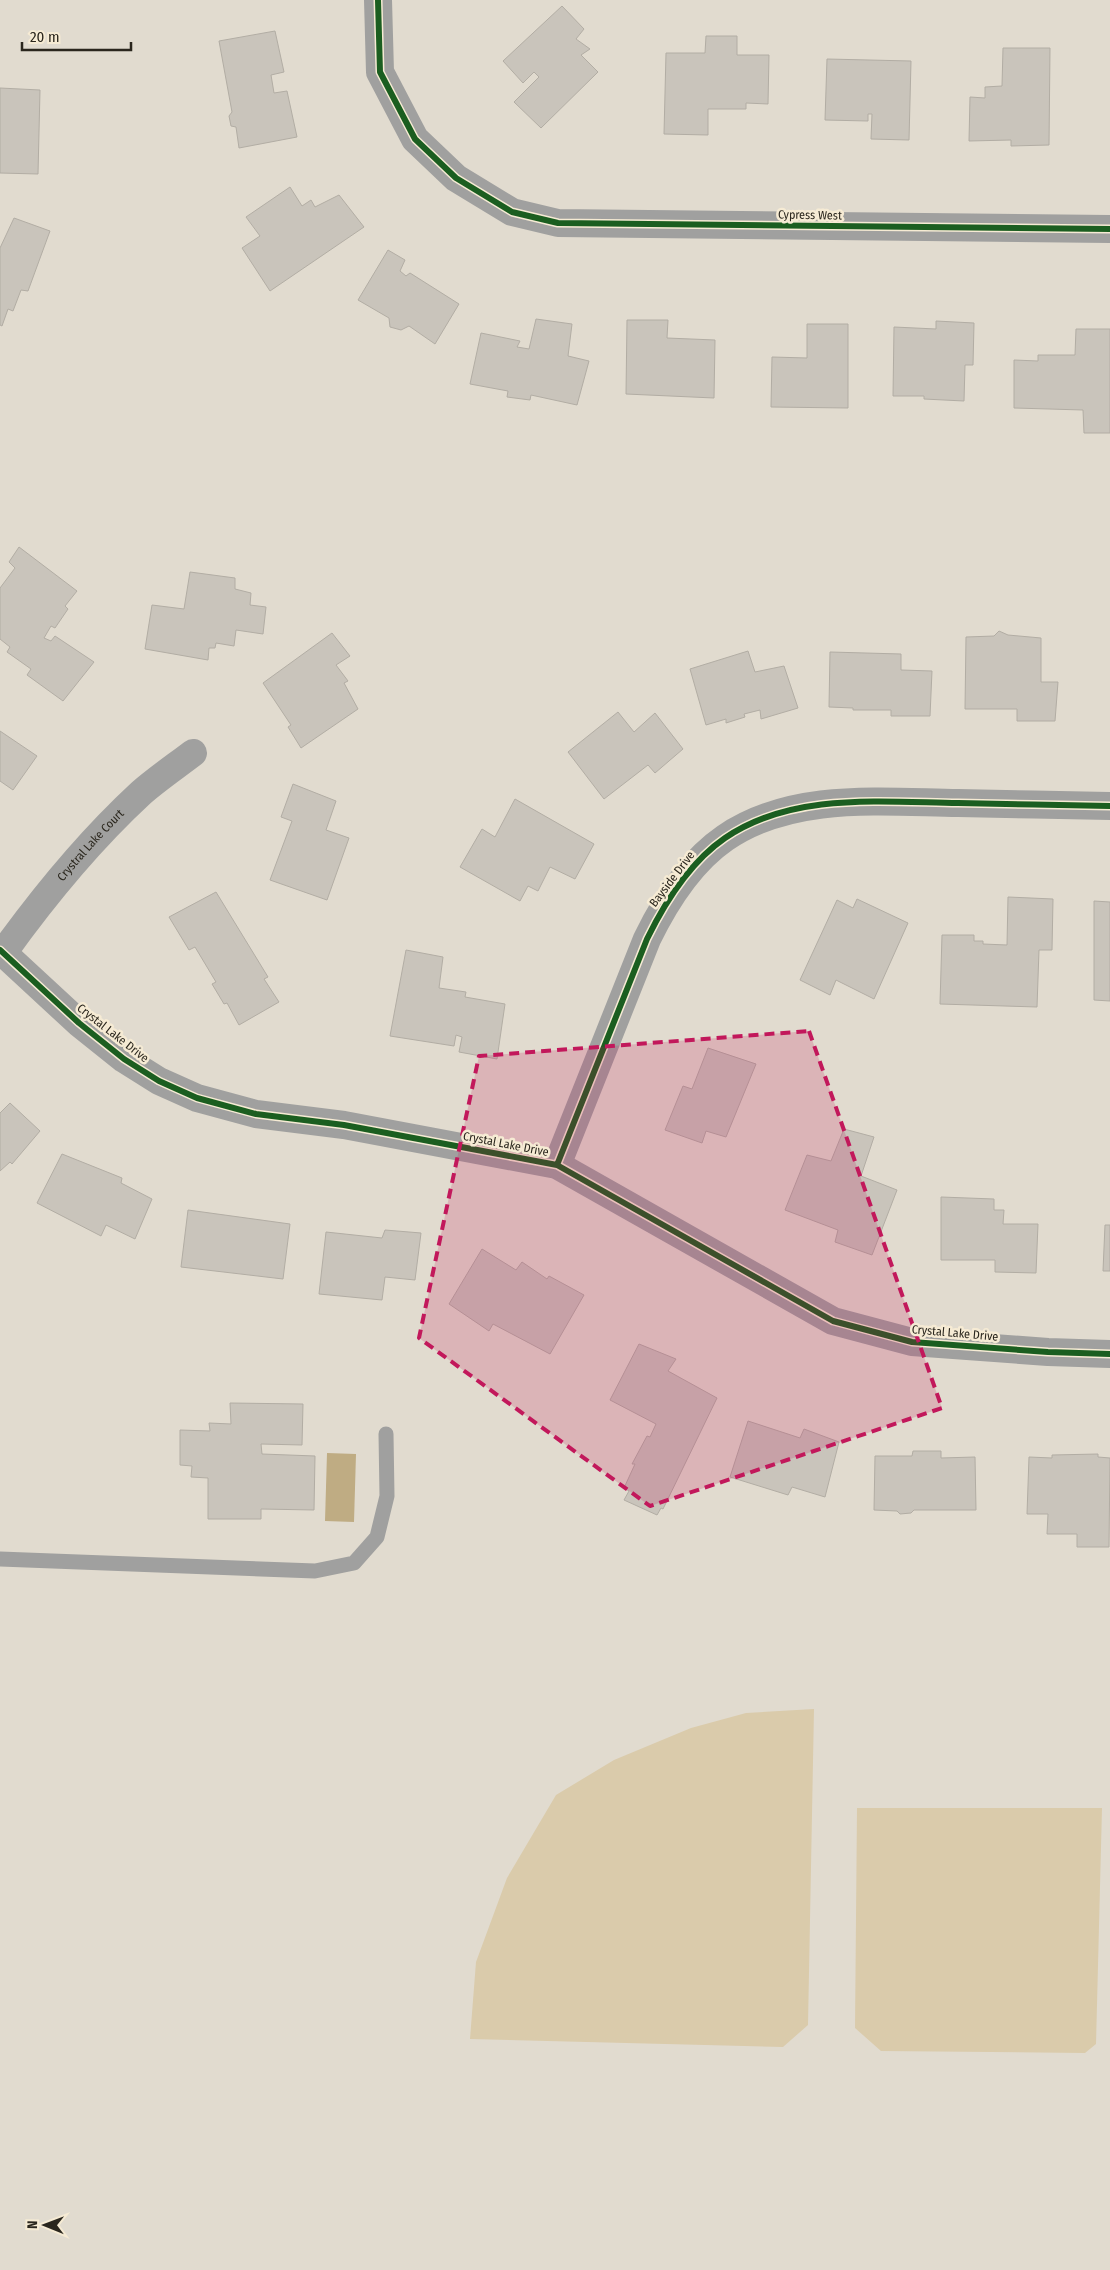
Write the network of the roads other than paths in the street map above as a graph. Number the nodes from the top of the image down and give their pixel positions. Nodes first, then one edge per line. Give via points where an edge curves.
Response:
1 (378, 0) edge
2 (1110, 229) edge
3 (193, 753) dead end
4 (1110, 806) edge
5 (2, 951) edge
6 (557, 1165) junction
7 (1110, 1354) edge
8 (386, 1434) dead end
9 (0, 1559) edge

1 - 2 street, Cypress West via 380,72 415,139 456,178 512,212 558,224
3 - 5 street, Crystral Lake Court via 142,792 40,901
4 - 6 street, Bayside Drive via 851,802 790,809 725,837 699,859 662,910 647,939
5 - 6 street, Crystal Lake Drive via 79,1023 124,1059 159,1081 197,1098 256,1114 344,1125
6 - 7 street, Crystal Lake Drive via 833,1321 912,1342
8 - 9 lane via 387,1496 376,1537 354,1563 315,1571

